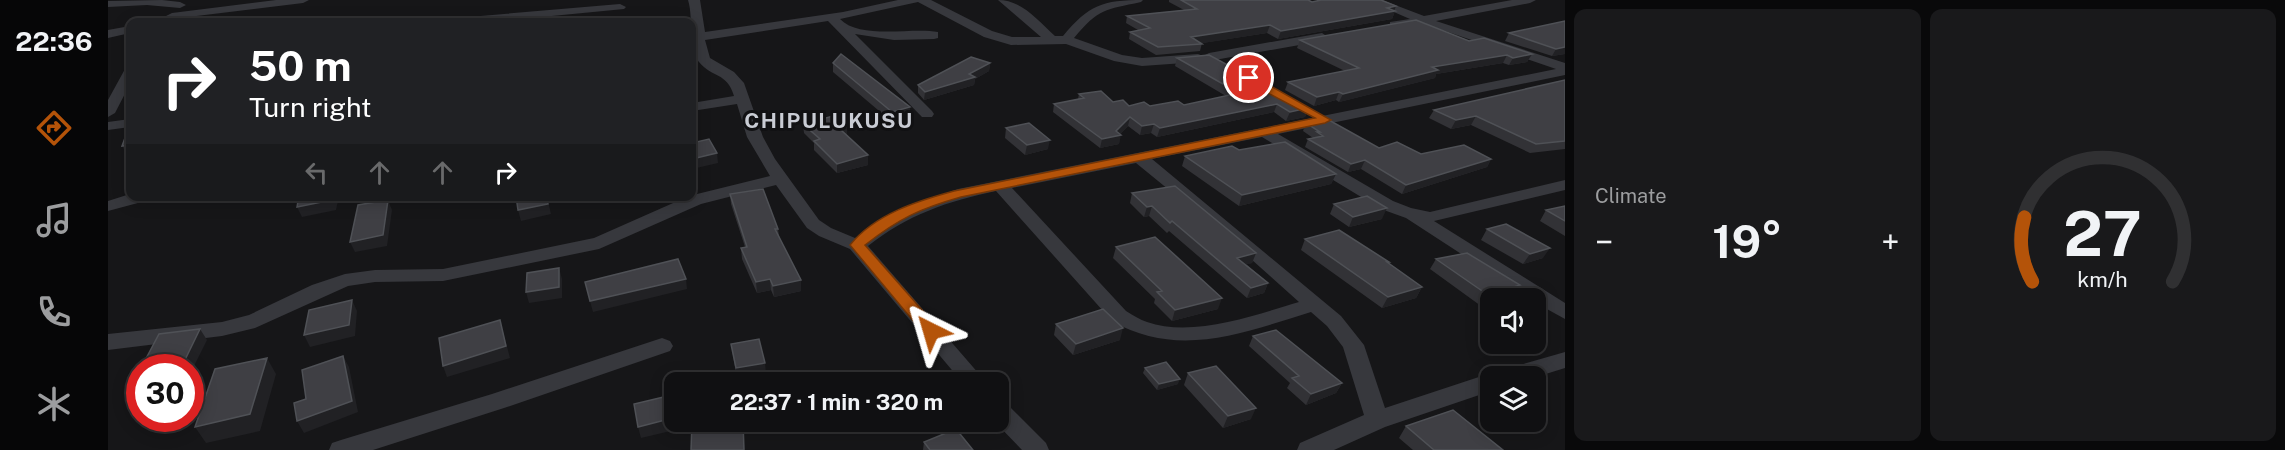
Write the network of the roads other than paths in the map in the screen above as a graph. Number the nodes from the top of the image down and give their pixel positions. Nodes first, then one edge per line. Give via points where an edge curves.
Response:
1 (303, 0) edge
2 (694, 0) edge
3 (914, 0) edge
4 (922, 0) edge
5 (1004, 0) edge
6 (1137, 0) edge
7 (1372, 0) edge
8 (1530, 0) edge
9 (183, 3) edge
10 (108, 4) edge
11 (620, 7) dead end
12 (831, 17) junction
13 (171, 18) edge
14 (177, 18) edge
15 (500, 18) edge
16 (696, 19) edge
17 (1423, 20) junction
18 (1377, 27) edge
19 (843, 29) junction
20 (126, 31) edge
21 (108, 34) edge
22 (934, 35) dead end
23 (1330, 35) edge
24 (696, 37) edge
25 (1051, 39) junction
26 (1066, 40) junction
27 (696, 42) edge
28 (1209, 57) junction
29 (1225, 66) edge
30 (1565, 70) edge
31 (126, 79) edge
32 (744, 99) junction
33 (696, 106) edge
34 (110, 108) edge
35 (1305, 109) edge
36 (927, 114) dead end
37 (1325, 120) junction
38 (126, 124) edge
39 (108, 126) edge
40 (1265, 132) junction
41 (1139, 157) junction
42 (780, 179) junction
43 (1000, 185) junction
44 (1565, 185) edge
45 (696, 200) edge
46 (126, 201) edge
47 (693, 201) edge
48 (108, 206) edge
49 (1407, 213) junction
50 (857, 245) junction
51 (1316, 304) junction
52 (1565, 312) edge
53 (108, 342) edge
54 (662, 346) dead end
55 (1565, 360) edge
56 (1544, 366) edge
57 (966, 372) edge
58 (1480, 386) edge
59 (1377, 420) junction
60 (1009, 421) edge
61 (340, 450) edge
62 (1036, 450) edge
63 (1309, 450) edge

1 - 14 street
2 - 16 street
3 - 12 street
4 - 25 street via 999,38
5 - 25 street
6 - 26 street via 1094,9
7 - 17 street
8 - 17 street
9 - 10 street
9 - 13 street
11 - 15 street
12 - 19 street
12 - 24 street
17 - 18 street
17 - 30 street via 1539,57
19 - 22 street via 894,36
19 - 36 street
20 - 21 street
23 - 28 street
25 - 26 street
26 - 28 street via 1132,61
27 - 32 street via 704,60 729,75
28 - 29 street
30 - 37 street
31 - 34 street
32 - 33 street
32 - 42 street via 755,137
35 - 37 street
37 - 40 street
38 - 39 street
40 - 41 street
40 - 49 street
41 - 43 street
41 - 51 street
42 - 45 street
42 - 50 street via 813,224
43 - 50 street via 921,205 889,220
43 - 51 street via 1132,326 1176,335 1237,326
44 - 49 street via 1430,217
46 - 48 street
47 - 53 street via 598,243 443,275 345,280 255,321 222,329
49 - 52 street
50 - 57 street
51 - 59 street via 1353,345
54 - 61 street
55 - 56 street
58 - 59 street
59 - 63 street
60 - 62 street

